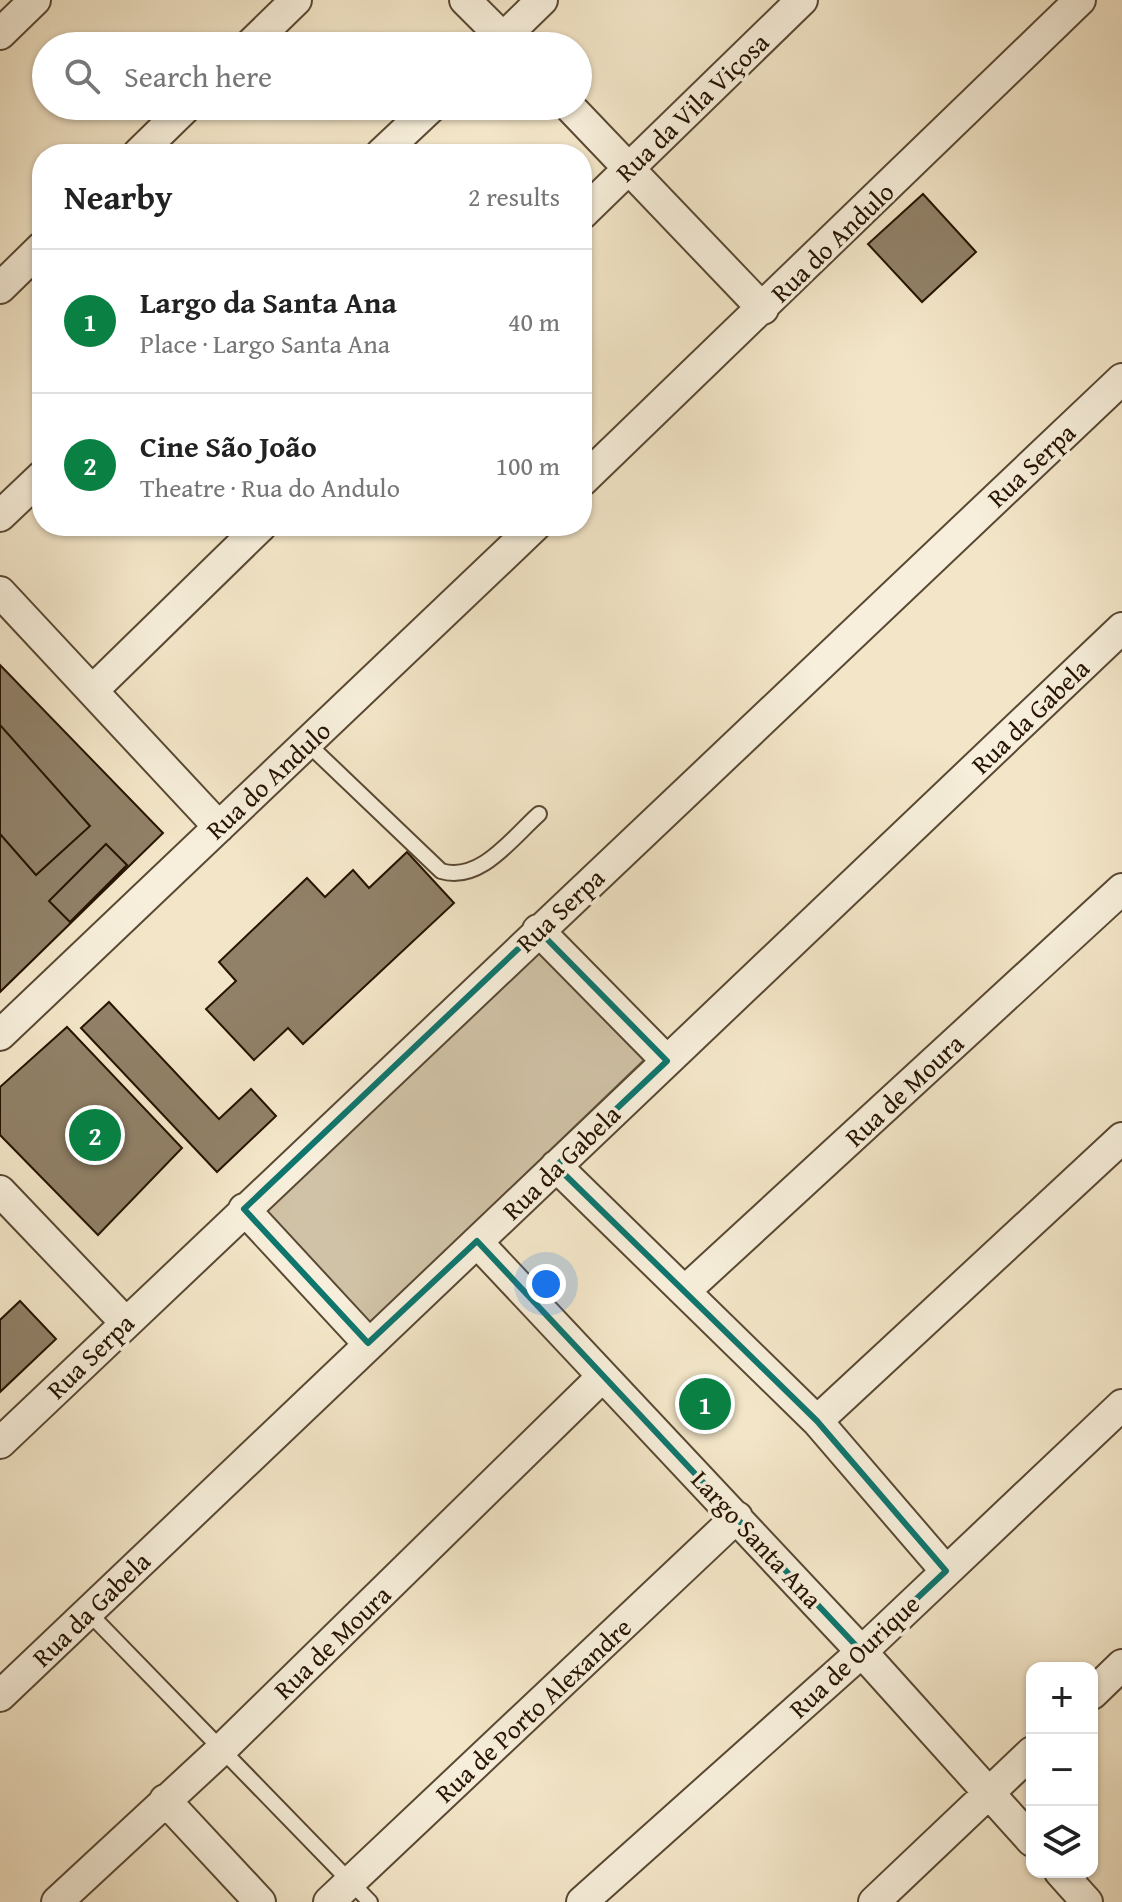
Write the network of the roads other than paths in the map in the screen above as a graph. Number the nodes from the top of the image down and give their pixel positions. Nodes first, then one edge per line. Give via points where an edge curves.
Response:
1 (35, 0) edge
2 (296, 0) edge
3 (465, 0) edge
4 (542, 0) edge
5 (802, 0) edge
6 (1080, 0) edge
7 (263, 32) edge
8 (493, 32) edge
9 (513, 32) edge
10 (0, 34) edge
11 (173, 120) edge
12 (417, 120) edge
13 (583, 120) edge
14 (148, 144) edge
15 (392, 144) edge
16 (630, 168) junction
17 (592, 204) edge
18 (32, 257) edge
19 (0, 288) edge
20 (763, 309) junction
21 (1122, 379) edge
22 (592, 471) edge
23 (32, 486) edge
24 (0, 516) edge
25 (251, 536) edge
26 (524, 536) edge
27 (0, 592) edge
28 (1122, 628) edge
29 (93, 690) junction
30 (307, 743) junction
31 (539, 814) dead end
32 (219, 827) junction
33 (1122, 889) edge
34 (538, 930) junction
35 (2, 1029) edge
36 (667, 1061) junction
37 (1122, 1138) edge
38 (556, 1166) junction
39 (0, 1191) edge
40 (244, 1209) junction
41 (477, 1242) junction
42 (685, 1291) junction
43 (125, 1322) junction
44 (368, 1343) junction
45 (602, 1377) junction
46 (1122, 1405) edge
47 (817, 1421) junction
48 (0, 1443) edge
49 (737, 1517) junction
50 (946, 1571) junction
51 (88, 1612) junction
52 (861, 1651) junction
53 (1122, 1665) edge
54 (1098, 1688) edge
55 (0, 1696) edge
56 (221, 1750) junction
57 (1026, 1758) edge
58 (989, 1793) junction
59 (165, 1800) junction
60 (1026, 1834) edge
61 (1065, 1878) edge
62 (350, 1895) edge
63 (57, 1902) edge
64 (260, 1902) edge
65 (582, 1902) edge
66 (874, 1902) edge
67 (1087, 1902) edge

1 - 10 street
2 - 7 street
3 - 8 street
4 - 9 street
5 - 16 street, Rua da Vila Viçosa
6 - 20 street, Rua do Andulo
11 - 14 street
12 - 15 street
13 - 16 street
16 - 17 street, Rua da Vila Viçosa
16 - 20 street
18 - 19 street
20 - 22 street, Rua do Andulo
21 - 34 street, Rua Serpa
23 - 24 street
25 - 29 street
26 - 30 street, Rua do Andulo
27 - 29 street
28 - 36 street, Rua da Gabela
29 - 32 street
30 - 31 lane via 441,871 453,875 477,870
30 - 32 street, Rua do Andulo
32 - 35 street, Rua do Andulo
33 - 42 street, Rua de Moura
34 - 36 street
34 - 40 street, Rua Serpa
36 - 38 street, Rua da Gabela
37 - 47 street
38 - 41 street, Rua da Gabela
38 - 42 street
39 - 43 street
40 - 43 street, Rua Serpa
40 - 44 street
41 - 44 street, Rua da Gabela
41 - 45 street, Largo Santa Ana
42 - 47 street
43 - 48 street, Rua Serpa
44 - 51 street, Rua da Gabela
45 - 49 street, Largo Santa Ana
45 - 56 street, Rua de Moura
46 - 50 street, Rua de Ourique
47 - 50 street
49 - 52 street, Largo Santa Ana
49 - 62 street, Rua de Porto Alexandre
50 - 52 street, Rua de Ourique
51 - 55 street, Rua da Gabela
51 - 56 lane
52 - 58 street, Largo Santa Ana
52 - 65 street, Rua de Ourique
53 - 54 street
56 - 59 street, Rua de Moura
56 - 62 lane
57 - 58 street
58 - 60 street, Largo Santa Ana
58 - 66 street
59 - 63 street, Rua de Moura
59 - 64 street
61 - 67 street

